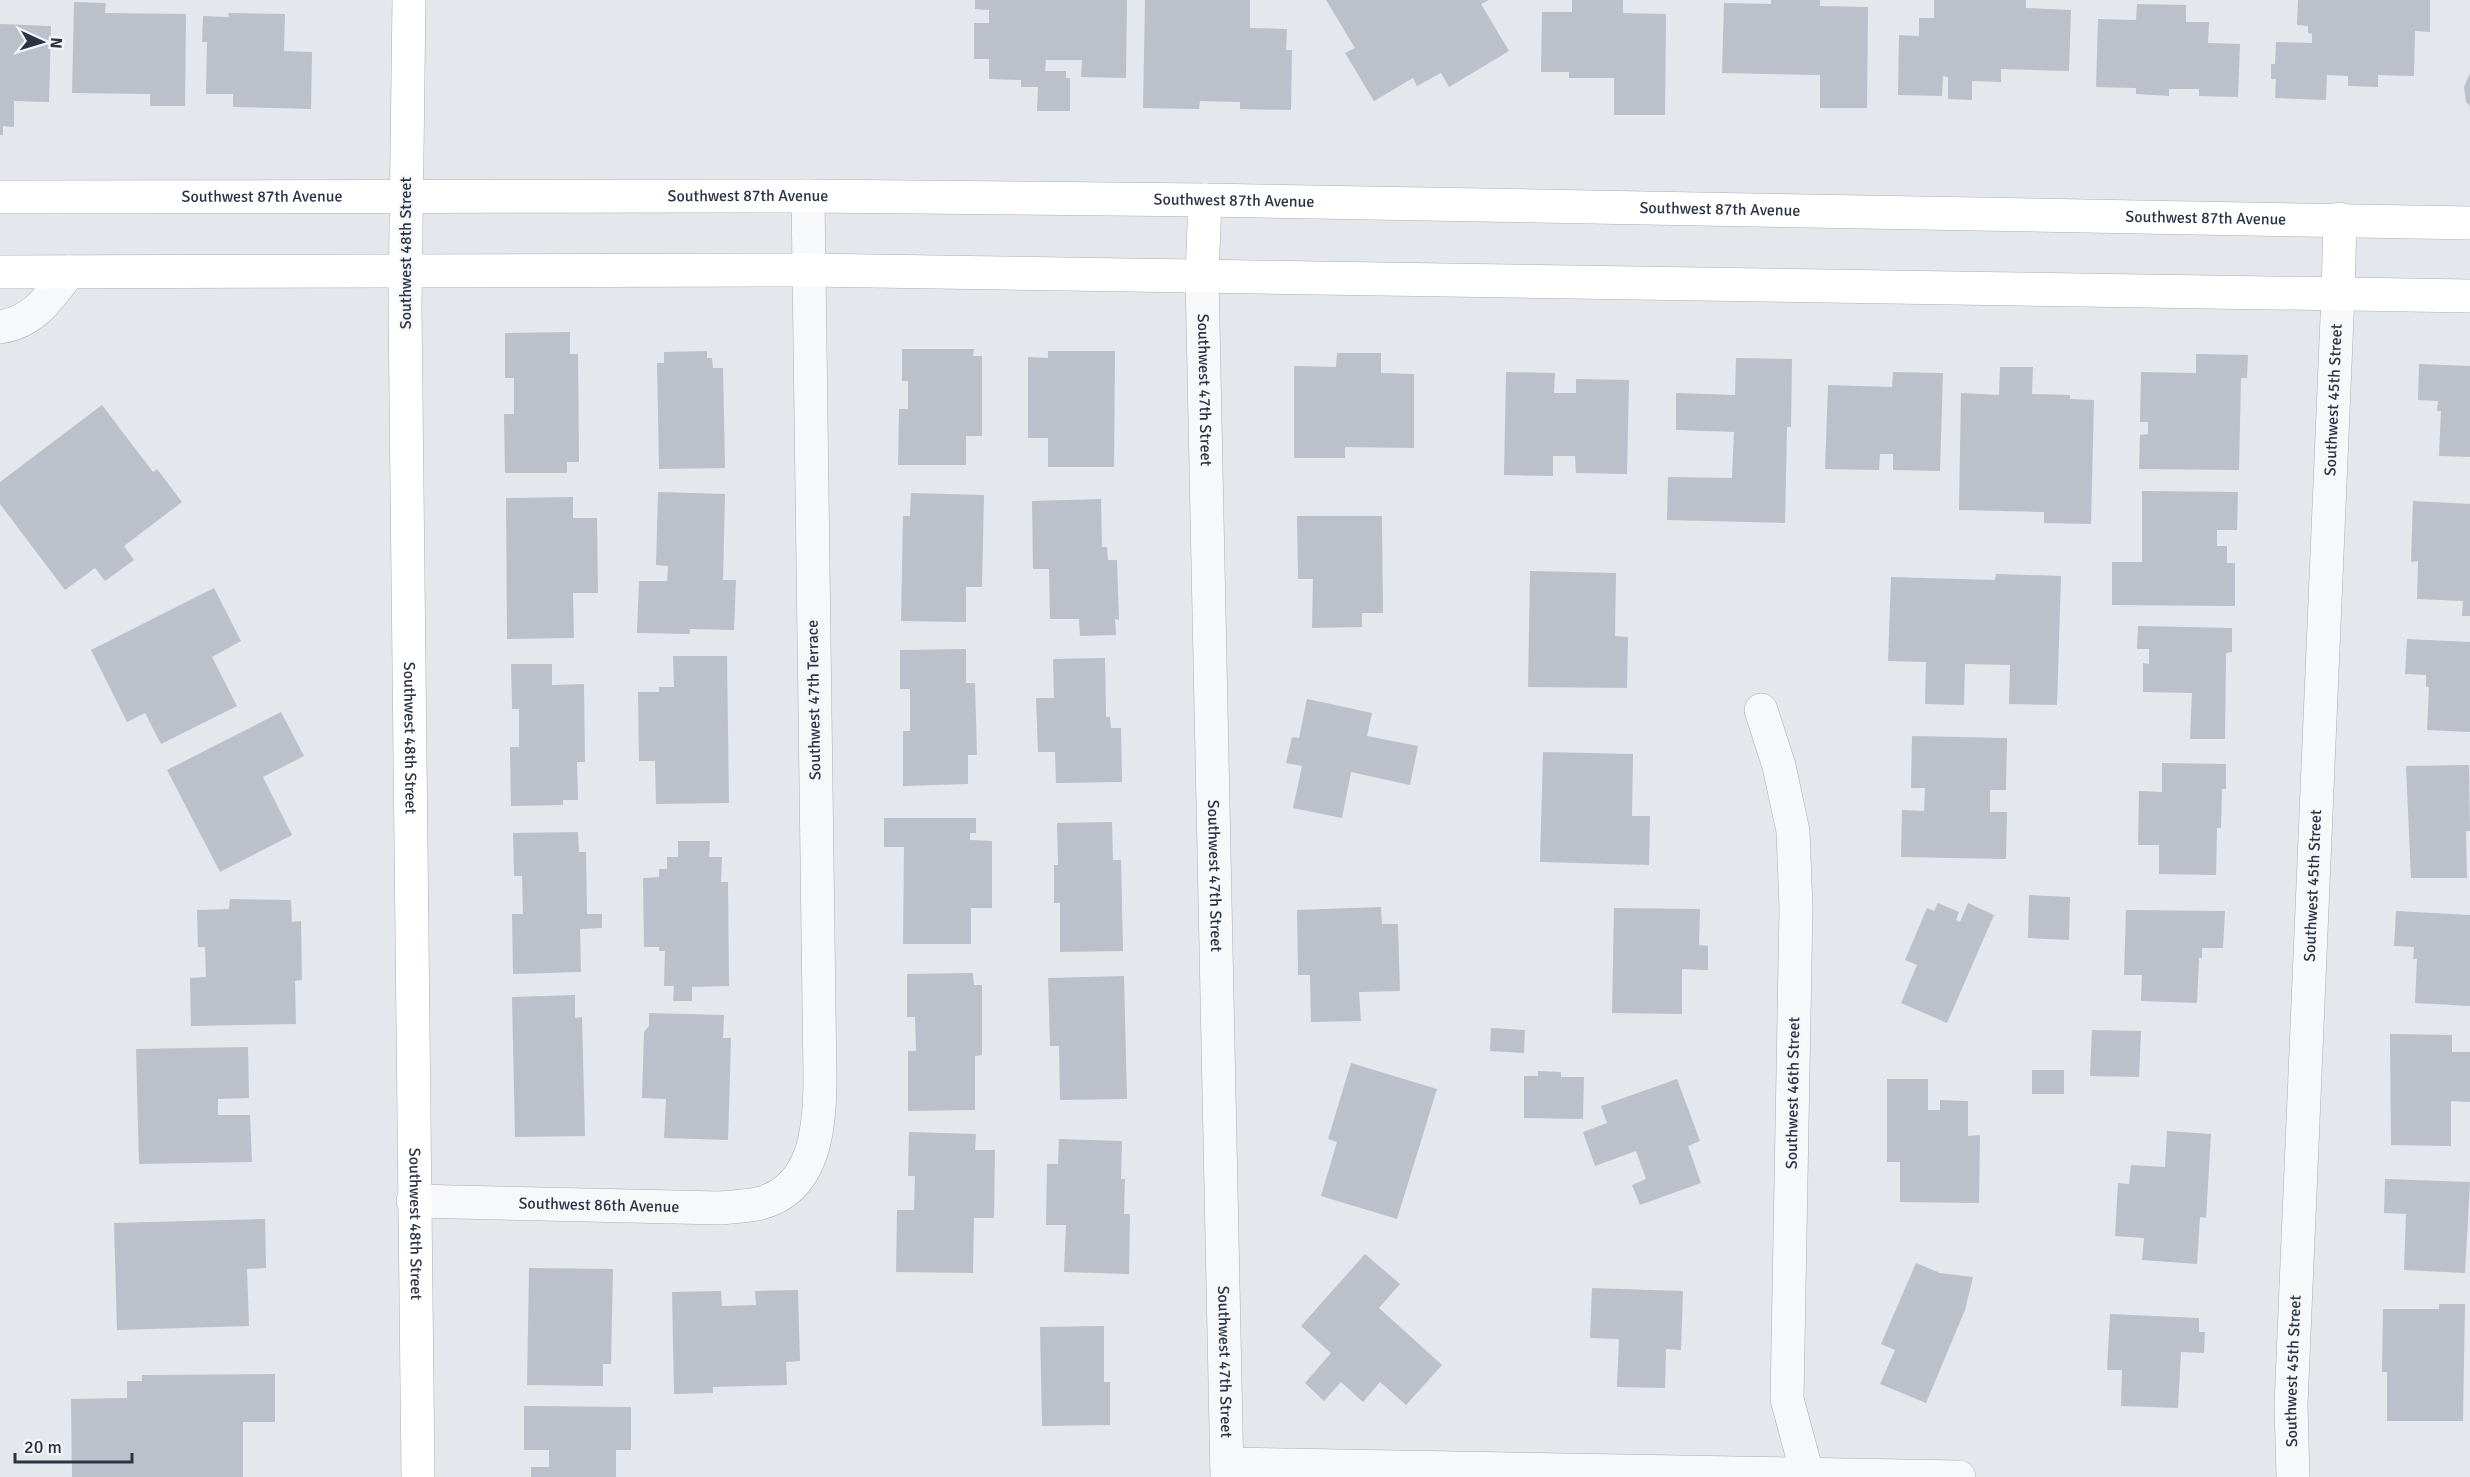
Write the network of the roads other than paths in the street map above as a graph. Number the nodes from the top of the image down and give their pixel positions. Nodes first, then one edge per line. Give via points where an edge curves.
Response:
1 (409, 0) edge
2 (808, 196) junction
3 (0, 198) edge
4 (406, 198) junction
5 (1205, 200) junction
6 (2340, 219) junction
7 (2470, 223) edge
8 (405, 270) junction
9 (808, 270) junction
10 (0, 272) edge
11 (69, 272) junction
12 (1202, 276) junction
13 (2338, 294) junction
14 (2470, 296) edge
15 (0, 327) edge
16 (1761, 710) dead end
17 (783, 1193) joint
18 (413, 1201) junction
19 (1227, 1471) edge
20 (1807, 1476) edge
21 (418, 1477) edge
22 (1959, 1477) edge
23 (2293, 1477) edge

1 - 4 main road, Southwest 48th Street
2 - 4 main road, Southwest 87th Avenue
2 - 5 main road, Southwest 87th Avenue
2 - 9 street, Southwest 47th Terrace
3 - 4 main road, Southwest 87th Avenue
4 - 8 main road, Southwest 48th Street
5 - 6 main road, Southwest 87th Avenue
5 - 12 main road
6 - 7 main road, Southwest 87th Avenue
6 - 13 main road
8 - 9 main road
8 - 11 main road
8 - 18 main road, Southwest 48th Street
9 - 12 main road
9 - 17 street, Southwest 47th Terrace via 820,1102 810,1156 795,1182
10 - 11 main road
11 - 15 street via 37,312
12 - 13 main road
12 - 19 street, Southwest 47th Street
13 - 14 main road
13 - 23 street, Southwest 45th Street via 2290,1405
16 - 20 street, Southwest 46th Street via 1779,766 1792,831 1796,908 1787,1399
17 - 18 street, Southwest 86th Avenue via 758,1203 698,1209
18 - 21 main road, Southwest 48th Street
19 - 20 street
20 - 22 street

